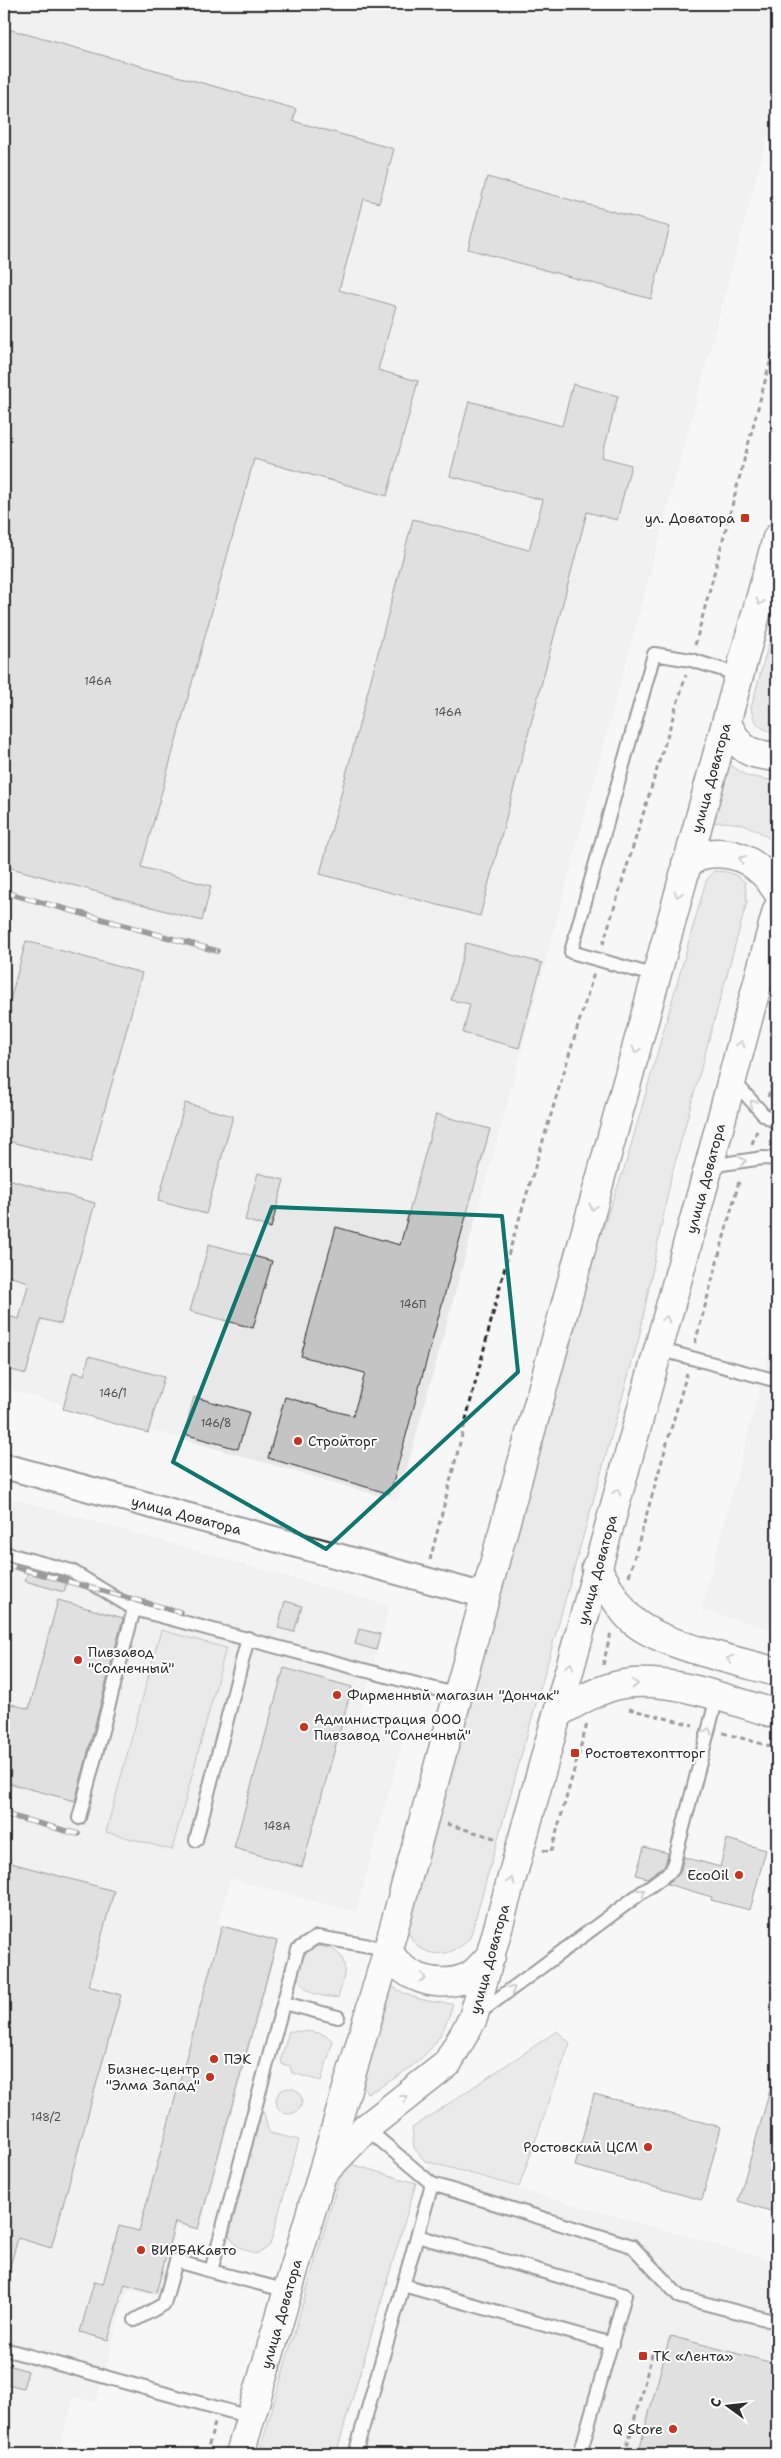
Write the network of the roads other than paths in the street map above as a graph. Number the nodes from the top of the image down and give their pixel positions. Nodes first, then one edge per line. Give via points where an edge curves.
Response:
1 (777, 538) edge
2 (740, 675) junction
3 (727, 723) junction
4 (777, 757) edge
5 (686, 864) junction
6 (777, 891) edge
7 (777, 910) edge
8 (656, 976) junction
9 (732, 1080) junction
10 (777, 1124) edge
11 (777, 1159) edge
12 (709, 1166) junction
13 (658, 1349) junction
14 (770, 1379) dead end
15 (4, 1466) edge
16 (4, 1553) edge
17 (596, 1567) junction
18 (486, 1596) junction
19 (134, 1609) junction
20 (248, 1638) junction
21 (777, 1672) edge
22 (458, 1696) junction
23 (717, 1697) junction
24 (558, 1713) junction
25 (777, 1714) edge
26 (79, 1818) dead end
27 (196, 1840) dead end
28 (388, 1949) junction
29 (491, 1956) junction
30 (284, 2003) junction
31 (338, 2017) dead end
32 (473, 2018) junction
33 (366, 2128) junction
34 (323, 2173) junction
35 (432, 2184) junction
36 (417, 2236) junction
37 (211, 2271) junction
38 (403, 2285) junction
39 (288, 2291) junction
40 (135, 2320) dead end
41 (777, 2322) edge
42 (612, 2344) junction
43 (4, 2349) edge
44 (250, 2417) junction
45 (240, 2454) edge
46 (356, 2454) edge
47 (580, 2454) edge

1 -> 2 street, улица Доватора
2 - 3 street, улица Доватора
2 - 8 lane via 691,660 654,654 620,775 571,952
3 - 4 street via 737,743 748,751
3 - 5 street, улица Доватора
6 -> 5 street via 766,874 751,862 730,854 705,854
5 -> 8 street, улица Доватора
9 -> 7 street, улица Доватора
8 -> 18 street, улица Доватора
10 -> 9 lane via 763,1114
9 - 12 street, улица Доватора
12 -> 11 lane
13 -> 12 street, улица Доватора
13 - 14 lane
17 -> 13 street, улица Доватора
15 - 18 street, улица Доватора
16 - 19 lane via 72,1571
21 -> 17 street via 674,1643 632,1620
24 -> 17 street, улица Доватора
18 - 22 street, улица Доватора
19 - 20 lane
19 - 26 lane
20 - 22 lane
20 - 27 lane
22 - 28 street, улица Доватора
24 -> 23 street via 596,1692 624,1684 660,1683
23 - 25 street
32 -> 23 lane via 672,1870
29 -> 24 street, улица Доватора
28 -> 29 street via 405,1972 420,1979 440,1982 469,1977
28 - 30 lane via 317,1937 298,1949
28 - 34 street, улица Доватора
29 - 32 street, улица Доватора
30 - 31 lane
30 - 37 lane
33 -> 32 street, улица Доватора via 448,2064
33 - 34 street, улица Доватора
33 - 35 lane
34 - 39 street, улица Доватора
35 - 36 lane
35 - 41 lane via 632,2246 680,2297
36 - 38 lane
36 - 42 lane via 625,2295
37 - 39 lane
37 - 40 lane via 176,2261 164,2304
38 - 42 lane
38 - 46 lane
39 - 44 street, улица Доватора
42 - 47 lane
43 - 44 lane
44 - 45 street, улица Доватора

